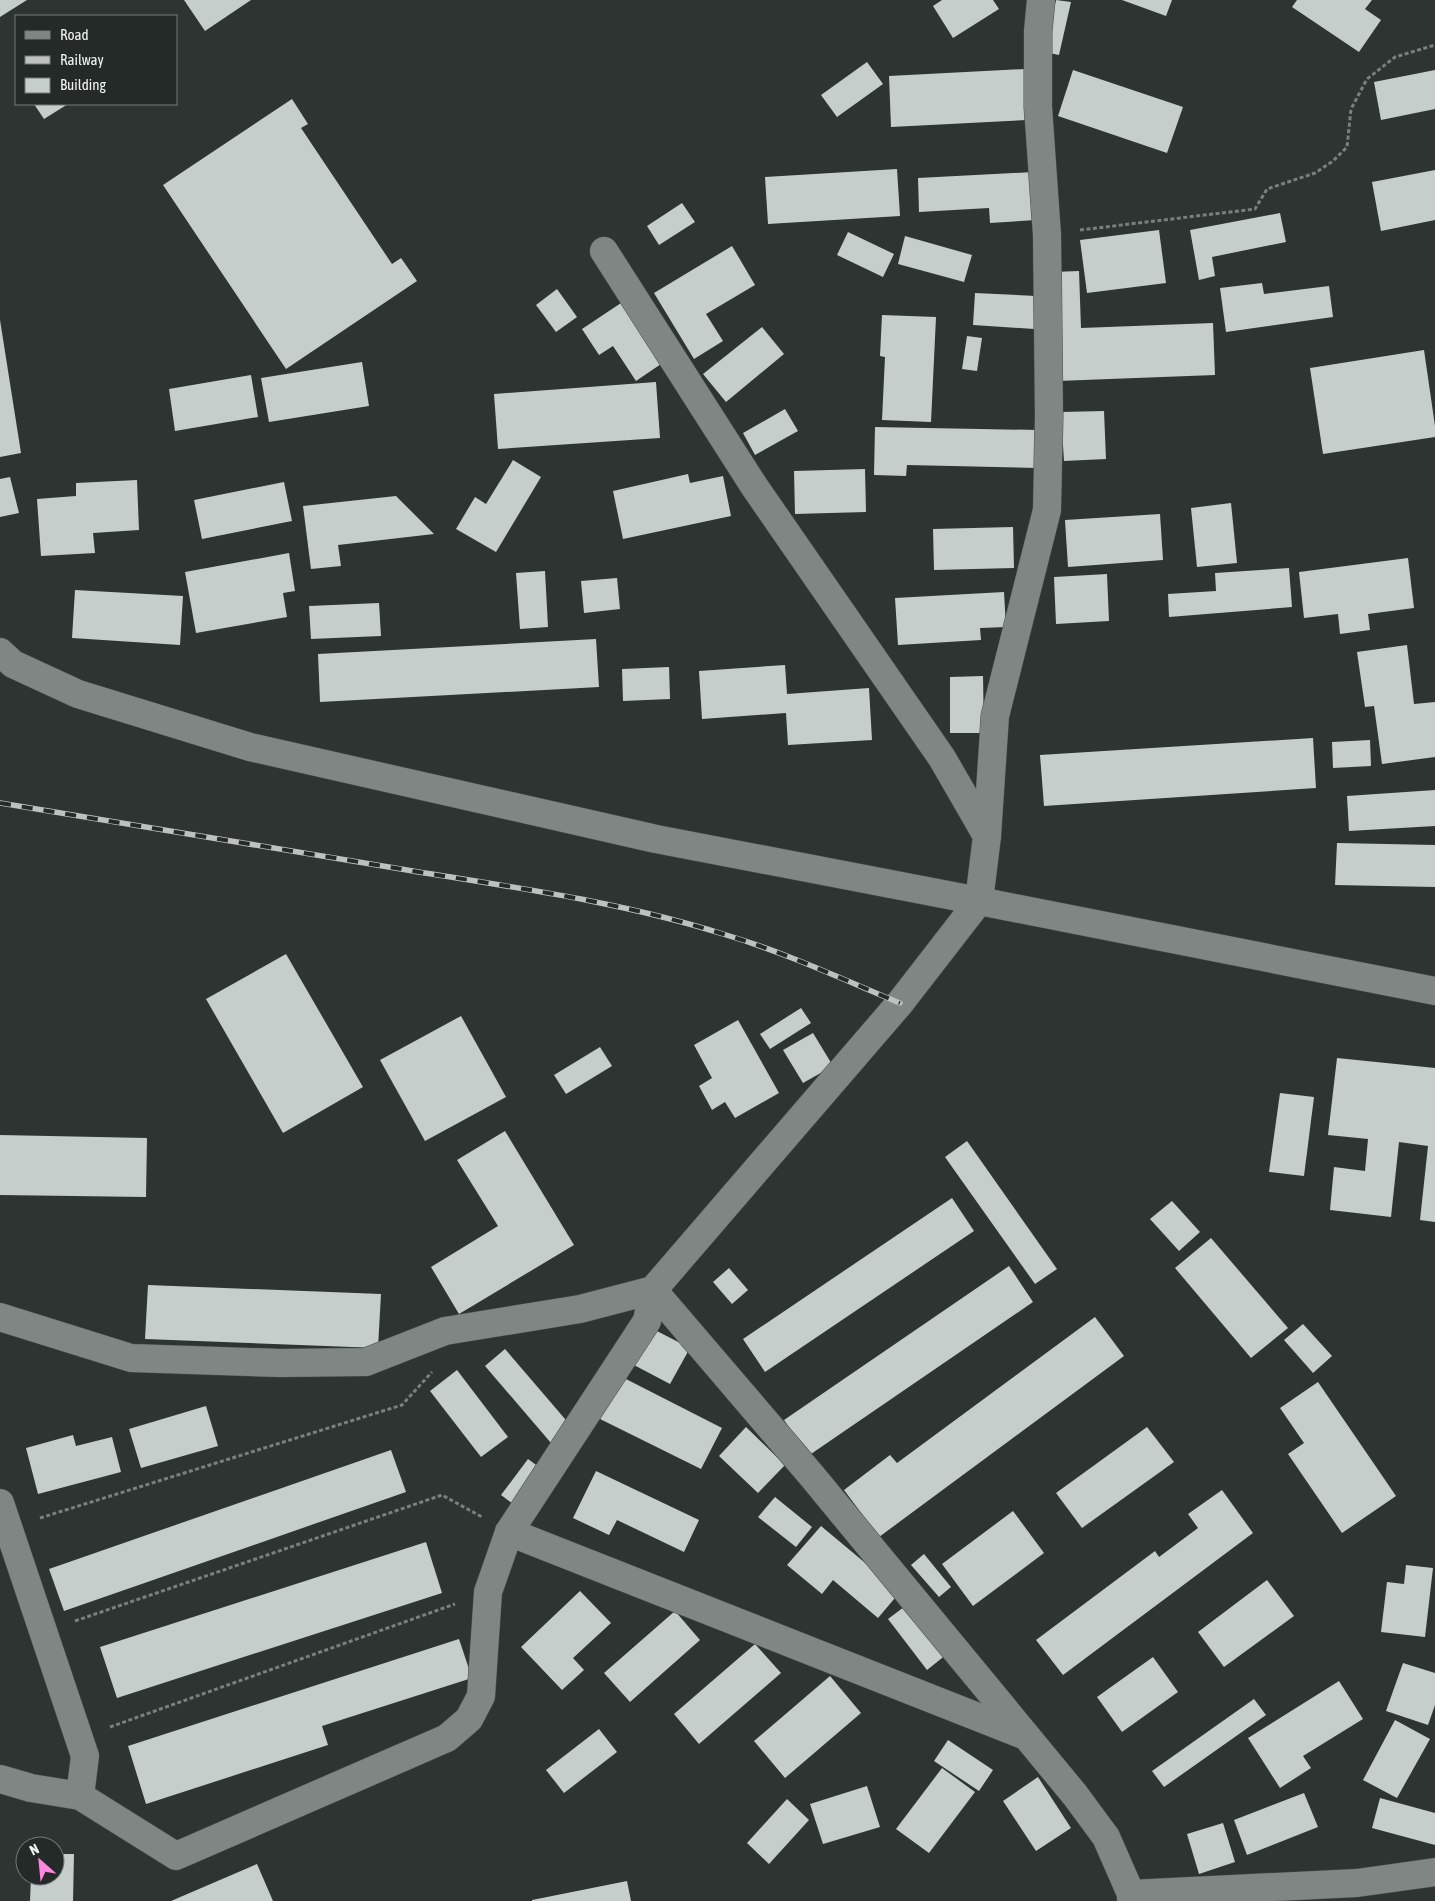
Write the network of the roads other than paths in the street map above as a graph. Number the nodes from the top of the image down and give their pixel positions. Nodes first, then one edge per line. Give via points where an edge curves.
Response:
1 (1041, 0) edge
2 (604, 251) dead end
3 (0, 652) edge
4 (987, 836) junction
5 (979, 901) junction
6 (1435, 991) edge
7 (653, 1290) junction
8 (0, 1317) edge
9 (4, 1515) edge
10 (509, 1532) junction
11 (1028, 1737) junction
12 (0, 1779) edge
13 (80, 1796) junction
14 (1435, 1872) edge
15 (1358, 1892) edge
16 (1131, 1897) edge

1 - 4 street via 1038,107 1047,234 1047,510 995,716
2 - 4 street via 754,486 942,758
3 - 5 street via 13,664 78,694 250,748 656,839
4 - 5 street
5 - 6 street
5 - 7 street via 900,1003
7 - 8 street via 580,1309 445,1331 366,1362 131,1358
7 - 10 street via 647,1321
7 - 11 street
9 - 13 street via 85,1756
10 - 11 street
10 - 13 street via 488,1592 481,1696 469,1719 447,1738 176,1856
11 - 16 street via 1106,1836
12 - 13 street
14 - 15 street
15 - 16 street

